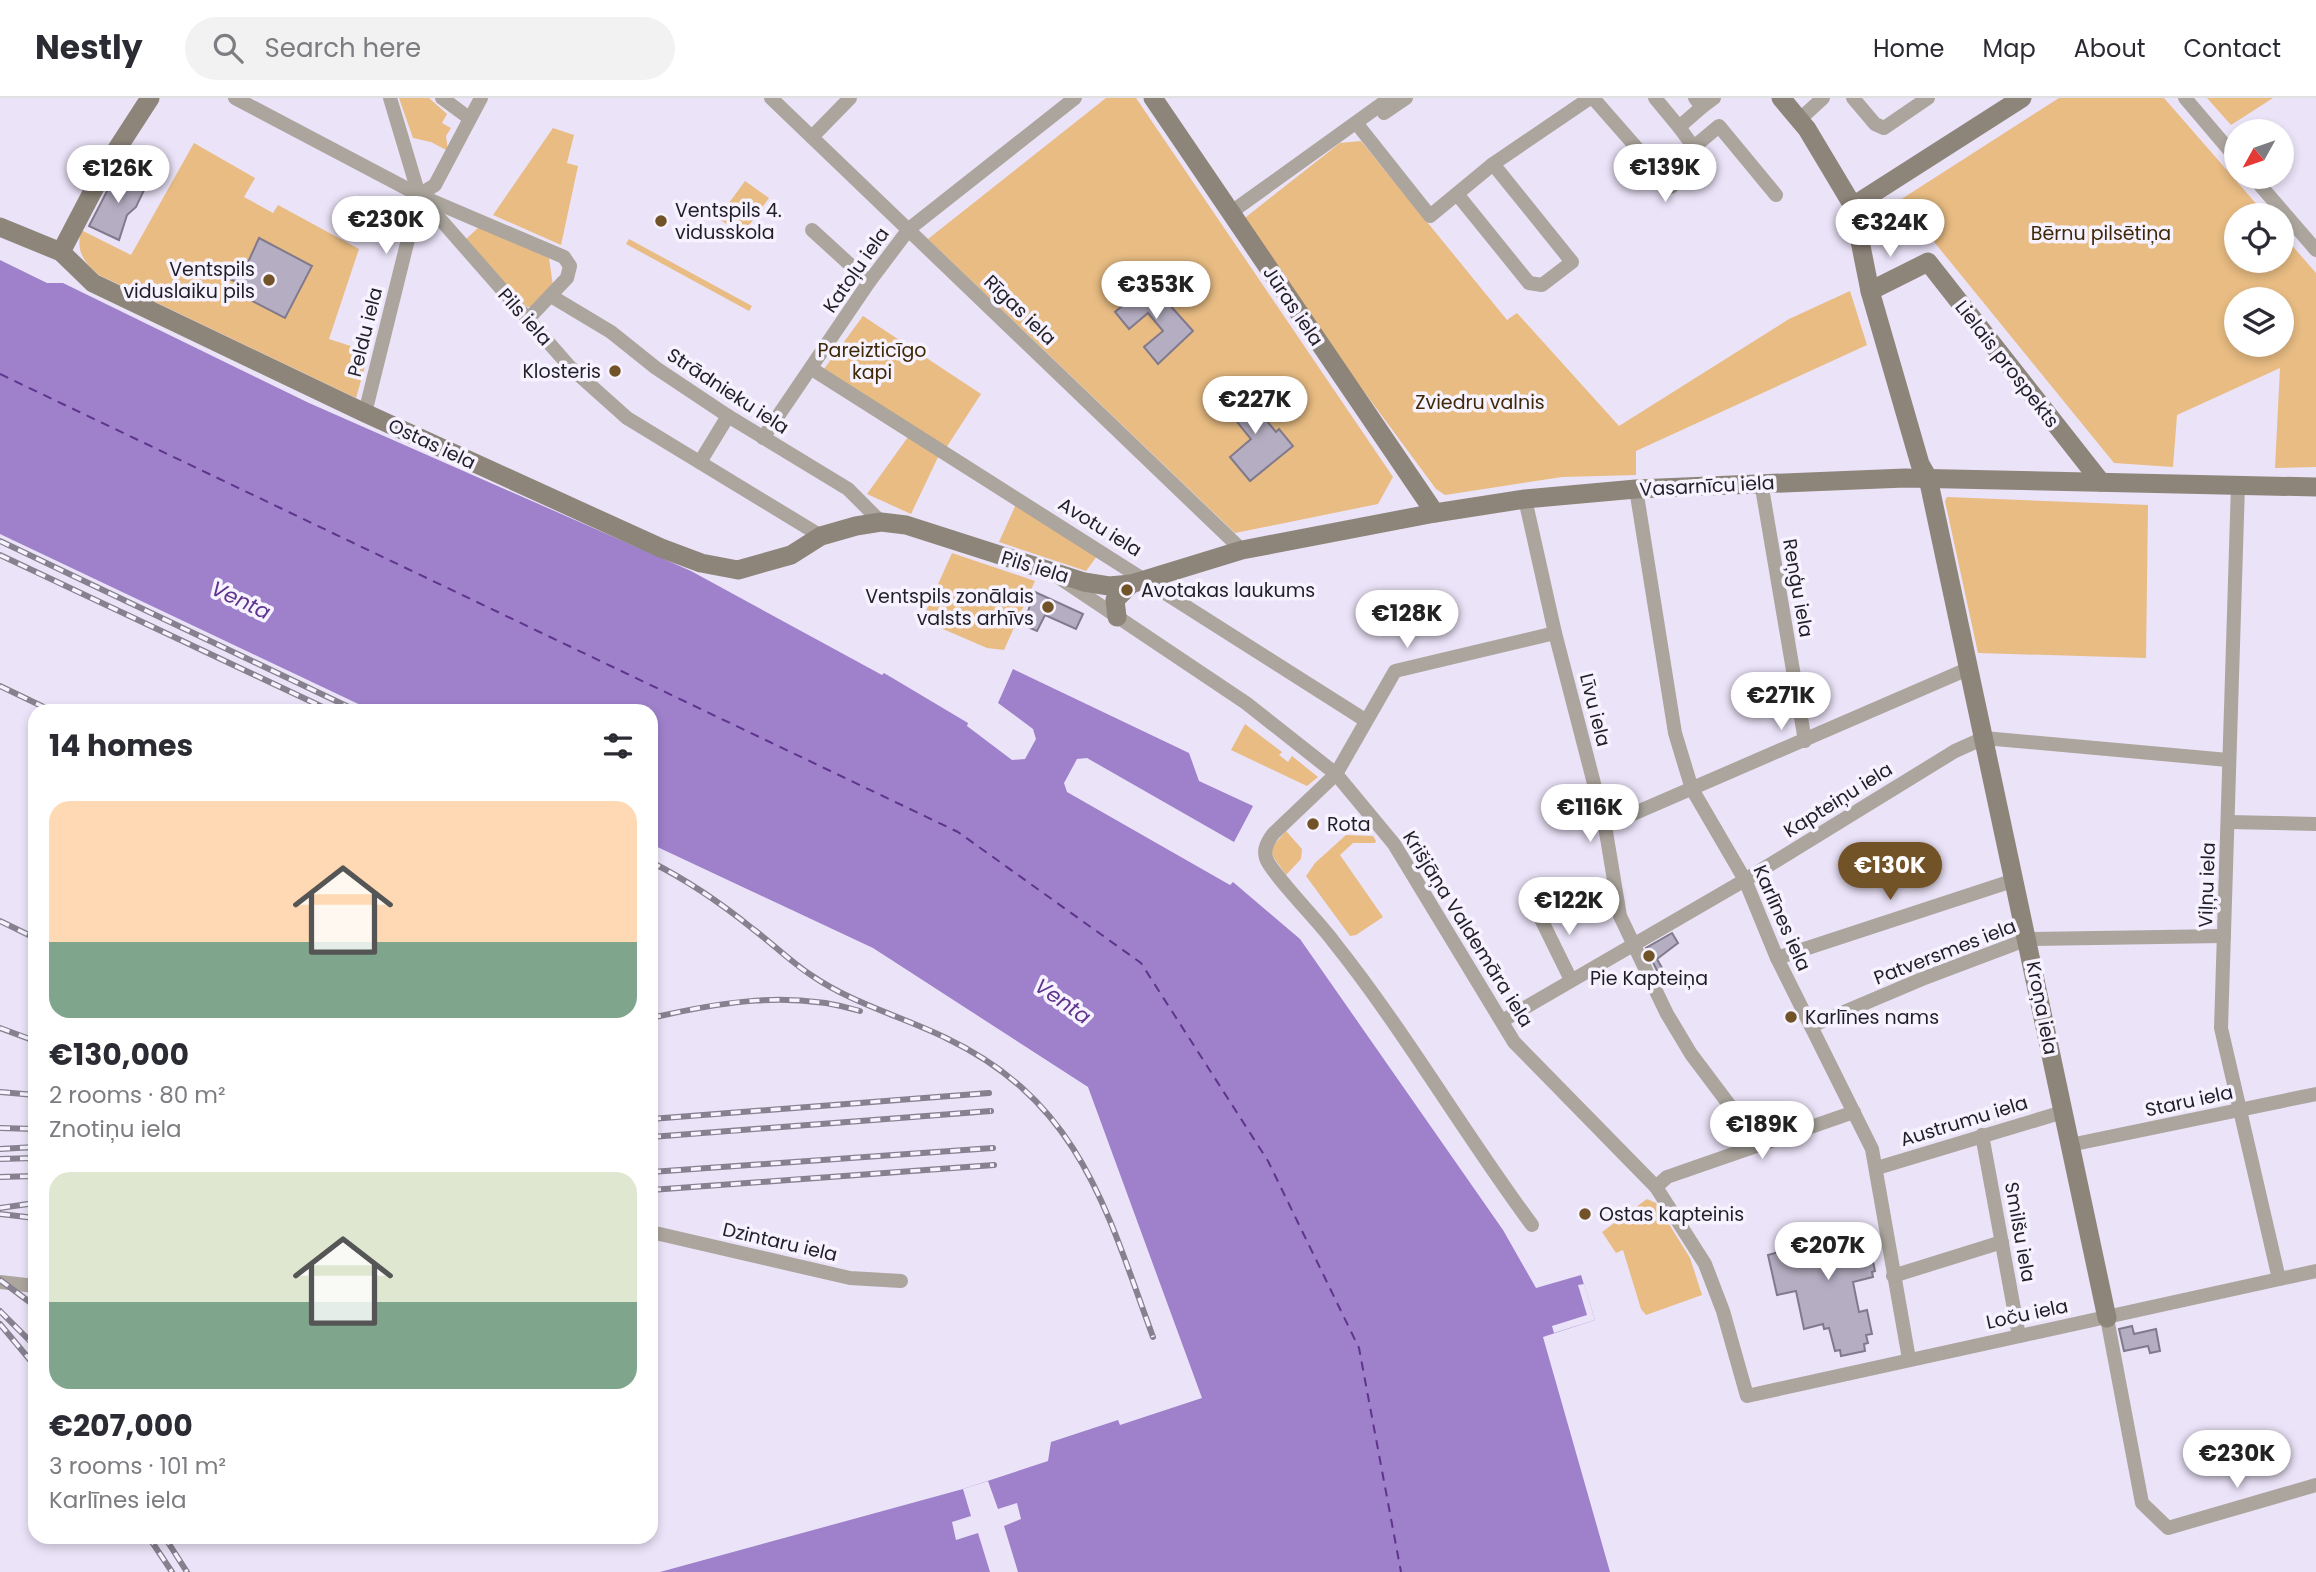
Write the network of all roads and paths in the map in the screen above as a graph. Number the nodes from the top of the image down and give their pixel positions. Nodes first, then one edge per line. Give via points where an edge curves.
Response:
1 (150, 98) edge
2 (235, 98) edge
3 (390, 98) edge
4 (442, 98) edge
5 (481, 98) edge
6 (771, 98) edge
7 (850, 98) edge
8 (1075, 98) edge
9 (1153, 98) edge
10 (1390, 98) edge
11 (1406, 98) edge
12 (1592, 98) edge
13 (1655, 98) edge
14 (1781, 98) edge
15 (1823, 98) edge
16 (1853, 98) edge
17 (1928, 98) edge
18 (2022, 98) edge
19 (2185, 98) edge
20 (1704, 101) edge
21 (470, 118) junction
22 (1799, 120) junction
23 (1357, 124) junction
24 (1679, 127) junction
25 (812, 137) junction
26 (2224, 144) edge
27 (1695, 146) junction
28 (1493, 164) junction
29 (2263, 189) edge
30 (1457, 194) junction
31 (419, 195) junction
32 (1776, 195) dead end
33 (1853, 206) junction
34 (1230, 213) junction
35 (0, 228) edge
36 (909, 229) junction
37 (812, 230) dead end
38 (2316, 250) edge
39 (61, 252) junction
40 (869, 282) junction
41 (1870, 291) junction
42 (551, 296) junction
43 (527, 320) junction
44 (812, 369) junction
45 (365, 413) junction
46 (728, 416) junction
47 (764, 438) junction
48 (700, 463) junction
49 (1928, 478) junction
50 (1761, 482) junction
51 (2101, 482) junction
52 (2238, 485) junction
53 (2316, 487) edge
54 (1636, 489) junction
55 (1525, 499) junction
56 (1435, 513) junction
57 (881, 522) junction
58 (821, 536) junction
59 (1242, 550) junction
60 (1050, 571) junction
61 (1140, 582) junction
62 (1109, 586) joint
63 (1117, 617) junction
64 (1555, 633) junction
65 (1970, 668) junction
66 (1365, 720) junction
67 (1984, 737) junction
68 (1805, 741) junction
69 (2228, 760) junction
70 (1336, 774) junction
71 (1692, 789) junction
72 (2228, 822) junction
73 (2316, 824) edge
74 (1605, 826) junction
75 (1745, 880) junction
76 (2015, 880) junction
77 (1543, 895) dead end
78 (2224, 936) junction
79 (2028, 939) junction
80 (1632, 945) junction
81 (1777, 958) junction
82 (1571, 980) junction
83 (1502, 1021) junction
84 (1811, 1026) junction
85 (2316, 1094) edge
86 (2240, 1111) junction
87 (1854, 1112) junction
88 (2063, 1112) junction
89 (1982, 1135) junction
90 (1758, 1143) junction
91 (2070, 1145) junction
92 (1877, 1168) junction
93 (1656, 1187) junction
94 (1531, 1225) dead end
95 (658, 1234) edge
96 (2002, 1242) junction
97 (2316, 1271) edge
98 (1893, 1276) junction
99 (2279, 1279) junction
100 (0, 1282) edge
101 (901, 1282) dead end
102 (28, 1285) edge
103 (2107, 1318) junction
104 (2019, 1336) junction
105 (1909, 1359) junction
106 (1747, 1396) joint
107 (2316, 1485) edge

1 - 39 street via 106,166
2 - 31 street, Pils iela
3 - 31 street
4 - 21 street
5 - 21 street
6 - 25 street, Rīgas iela
7 - 25 street
8 - 36 street, Katoļu iela
9 - 34 street, Jūras iela
10 - 23 street
11 - 23 street via 1381,116
12 - 27 street via 1671,187 1703,160
12 - 28 street
13 - 24 street
14 - 22 street
15 - 22 street
16 - 17 street via 1884,128
18 - 33 street
19 - 26 street
20 - 24 street
21 - 31 street via 435,185
22 - 33 street
23 - 30 street via 1430,216
23 - 34 street
24 - 27 street
25 - 36 street, Rīgas iela
27 - 32 street via 1718,126
28 - 30 street
28 - 30 street via 1572,262 1542,285 1529,283
29 - 38 street
31 - 42 street via 564,257 570,266 567,278
31 - 43 street, Pils iela
31 - 45 street, Peldu iela
33 - 41 street
34 - 56 street, Jūras iela
35 - 39 street, Ostas iela
36 - 40 street, Katoļu iela
36 - 59 street, Rīgas iela
37 - 40 street
39 - 45 street, Ostas iela via 93,283
40 - 44 street, Katoļu iela
41 - 49 street
41 - 51 street, Lielais prospekts via 1928,262
42 - 43 street
42 - 46 street, Strādnieku iela via 611,332
43 - 48 street, Pils iela via 569,367 627,418
44 - 47 street, Katoļu iela
44 - 61 street, Avotu iela
45 - 58 street, Ostas iela via 701,563 738,570 791,555
46 - 47 street, Strādnieku iela
46 - 48 street
47 - 57 street, Strādnieku iela via 848,489
48 - 58 street, Pils iela
49 - 50 street, Vasarnīcu iela
49 - 51 street, Vasarnīcu iela
49 - 65 street, Kroņa iela
50 - 54 street, Vasarnīcu iela
50 - 68 street, Reņģu iela
51 - 52 street, Vasarnīcu iela
52 - 53 street, Vasarnīcu iela
52 - 69 street, Viļņu iela
54 - 55 street, Vasarnīcu iela
54 - 71 street, Karlīnes iela via 1675,733
55 - 56 street, Vasarnīcu iela
55 - 64 street, Līvu iela
56 - 59 street, Vasarnīcu iela
57 - 58 street, Ostas iela
57 - 60 street, Pils iela via 906,525
59 - 61 street, Vasarnīcu iela
60 - 62 street, Pils iela
60 - 63 street, Krišjāņa Valdemāra iela
61 - 62 street, Vasarnīcu iela
61 - 63 street via 1115,600
61 - 66 street, Avotu iela
63 - 70 street, Krišjāņa Valdemāra iela via 1246,703
64 - 66 street via 1395,671
64 - 74 street, Līvu iela
65 - 67 street, Kroņa iela
65 - 68 street
66 - 70 street
67 - 69 street
67 - 75 street, Kapteiņu iela
67 - 76 street, Kroņa iela
68 - 71 street
69 - 72 street, Viļņu iela
70 - 83 street, Krišjāņa Valdemāra iela via 1394,844
70 - 94 street via 1273,834 1265,856 1347,958
71 - 74 street
71 - 75 street, Karlīnes iela
72 - 73 street
72 - 78 street, Viļņu iela
74 - 80 street, Līvu iela via 1620,916
75 - 80 street, Kapteiņu iela
75 - 81 street, Karlīnes iela
76 - 79 street, Kroņa iela
76 - 81 street
77 - 82 street via 1540,917
78 - 79 street, Patversmes iela
78 - 86 street, Viļņu iela via 2221,1028
79 - 84 street, Patversmes iela
79 - 88 street, Kroņa iela
80 - 82 street, Kapteiņu iela
80 - 90 street, Līvu iela via 1691,1054
81 - 84 street, Karlīnes iela
82 - 83 street, Kapteiņu iela
83 - 93 street, Krišjāņa Valdemāra iela via 1521,1050
84 - 87 street, Karlīnes iela
85 - 86 street, Staru iela
86 - 91 street, Staru iela
86 - 99 street, Viļņu iela
87 - 90 street
87 - 92 street, Karlīnes iela
88 - 89 street, Austrumu iela
88 - 91 street, Kroņa iela
89 - 92 street, Austrumu iela
89 - 96 street, Smilšu iela
90 - 93 street via 1667,1177
91 - 103 street, Kroņa iela
92 - 98 street, Karlīnes iela
93 - 106 street, Krišjāņa Valdemāra iela via 1705,1264
95 - 101 street, Dzintaru iela via 850,1278
96 - 98 street
96 - 104 street, Smilšu iela
97 - 99 street, Loču iela
98 - 105 street, Karlīnes iela
99 - 103 street, Loču iela
100 - 102 street
103 - 104 street, Loču iela
103 - 107 street, Kroņa iela via 2142,1503 2168,1528
104 - 105 street, Loču iela
105 - 106 street, Loču iela

